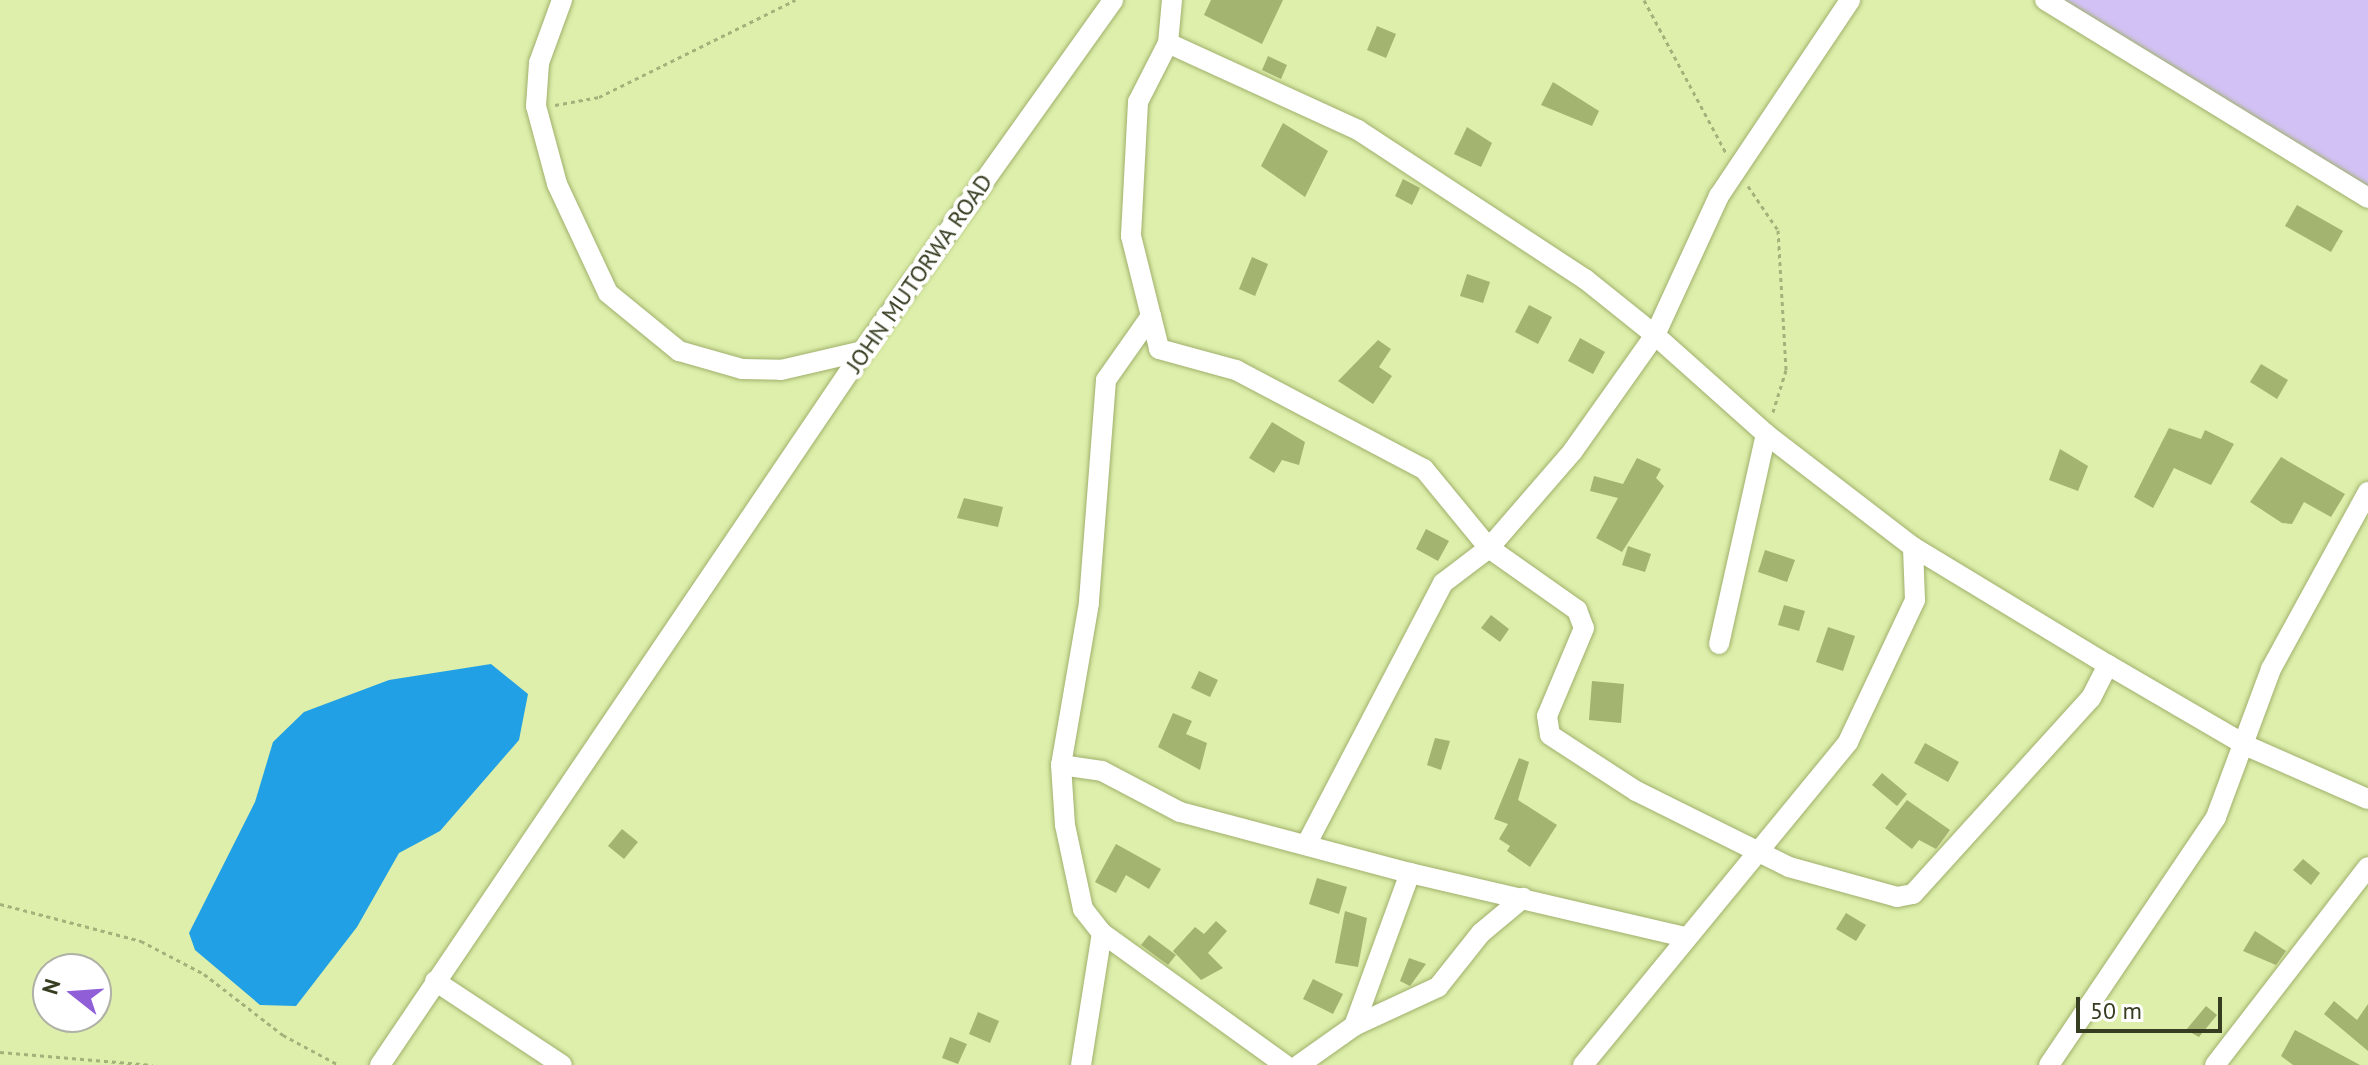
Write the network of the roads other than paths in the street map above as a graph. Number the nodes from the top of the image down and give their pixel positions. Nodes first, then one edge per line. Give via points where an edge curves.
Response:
1 (562, 0) edge
2 (1113, 0) edge
3 (1172, 0) edge
4 (1850, 0) edge
5 (2045, 0) edge
6 (1168, 43) junction
7 (2368, 198) edge
8 (1151, 316) junction
9 (1655, 335) junction
10 (863, 351) junction
11 (1766, 434) junction
12 (2368, 492) edge
13 (1913, 547) junction
14 (1489, 548) junction
15 (1719, 644) dead end
16 (2108, 665) junction
17 (2247, 746) junction
18 (1061, 765) junction
19 (2368, 799) edge
20 (1307, 843) junction
21 (1760, 853) junction
22 (2368, 867) edge
23 (1410, 873) junction
24 (1523, 898) junction
25 (1102, 933) junction
26 (1684, 937) junction
27 (435, 981) junction
28 (1354, 1026) junction
29 (380, 1065) edge
30 (562, 1065) edge
31 (1081, 1065) edge
32 (1285, 1065) edge
33 (1299, 1065) edge
34 (1583, 1065) edge
35 (2049, 1065) edge
36 (2215, 1065) edge

1 - 10 street via 539,63 536,106 557,184 593,270 632,318 679,351 742,369 781,370
2 - 10 street, JOHN MUTORWA ROAD
3 - 6 street
4 - 9 street via 1737,170
5 - 7 street
6 - 8 street via 1138,102 1134,150 1131,236
6 - 9 street via 1358,130 1585,279
8 - 14 street via 1159,349 1236,370 1424,469
8 - 18 street via 1106,380 1089,603
9 - 11 street
9 - 14 street via 1573,451
10 - 27 street, JOHN MUTORWA ROAD
11 - 13 street
11 - 15 street
12 - 17 street via 2271,669
13 - 16 street
13 - 21 street via 1915,600 1848,742
14 - 20 street via 1443,583
14 - 21 street via 1577,610 1584,628 1547,716 1550,735 1636,791
16 - 17 street
16 - 21 street via 2091,698 1913,894 1897,897
17 - 19 street
17 - 35 street via 2216,817
18 - 20 street via 1102,771 1180,812
18 - 25 street via 1065,825 1083,909
20 - 23 street
21 - 26 street
22 - 36 street
23 - 24 street
23 - 28 street
24 - 26 street
24 - 28 street via 1481,933 1438,987
25 - 31 street
25 - 32 street
26 - 34 street
27 - 29 street, JOHN MUTORWA ROAD
27 - 30 street
28 - 33 street

